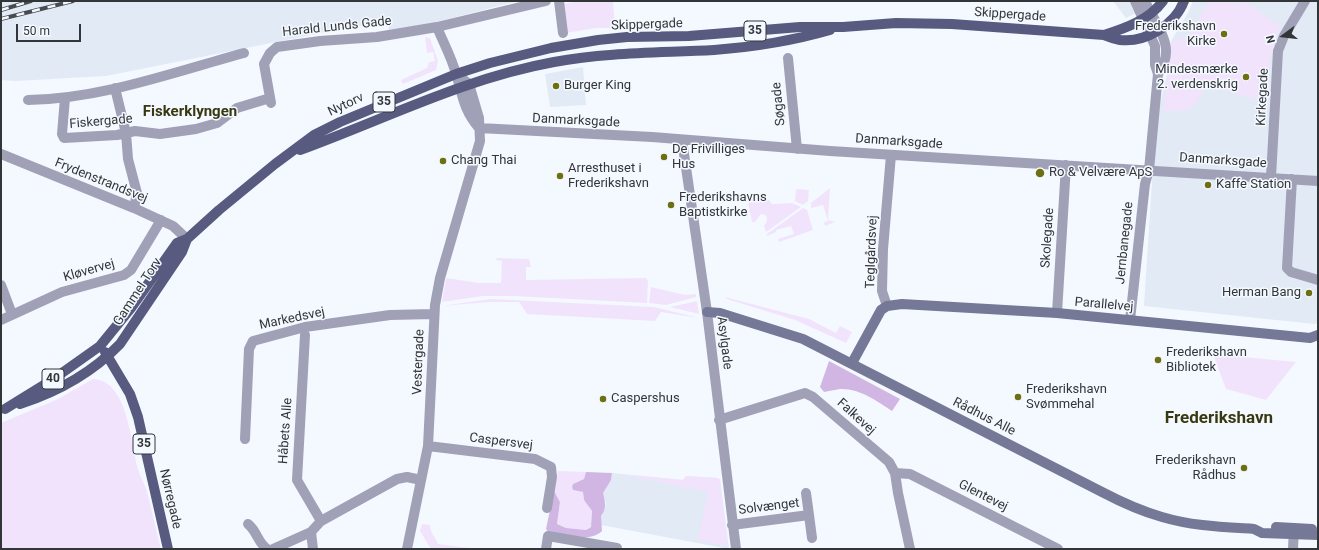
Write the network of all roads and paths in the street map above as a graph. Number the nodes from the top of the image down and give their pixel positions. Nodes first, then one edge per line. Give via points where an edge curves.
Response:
1 (546, 1) edge
2 (559, 1) edge
3 (1135, 1) edge
4 (1145, 1) edge
5 (1163, 1) edge
6 (1184, 1) edge
7 (1306, 1) edge
8 (1148, 16) junction
9 (438, 27) junction
10 (843, 27) junction
11 (1161, 29) junction
12 (563, 33) dead end
13 (1150, 34) junction
14 (1104, 35) junction
15 (244, 53) dead end
16 (788, 58) dead end
17 (456, 74) junction
18 (1158, 74) junction
19 (469, 84) junction
20 (115, 88) junction
21 (458, 88) junction
22 (65, 98) junction
23 (28, 100) dead end
24 (270, 101) joint
25 (479, 128) junction
26 (126, 132) junction
27 (316, 139) junction
28 (682, 140) junction
29 (797, 149) junction
30 (1, 154) edge
31 (891, 155) junction
32 (1066, 165) junction
33 (1150, 170) junction
34 (1271, 177) junction
35 (1292, 179) junction
36 (1318, 181) edge
37 (134, 208) junction
38 (161, 220) junction
39 (187, 239) junction
40 (1318, 280) edge
41 (1, 285) edge
42 (887, 306) junction
43 (707, 312) junction
44 (1057, 313) junction
45 (12, 314) junction
46 (434, 314) junction
47 (1, 320) edge
48 (1130, 320) junction
49 (305, 335) dead end
50 (1318, 335) edge
51 (100, 346) junction
52 (108, 357) junction
53 (852, 363) junction
54 (3, 410) edge
55 (719, 420) junction
56 (245, 438) dead end
57 (428, 446) junction
58 (895, 473) junction
59 (421, 480) junction
60 (806, 493) dead end
61 (547, 508) dead end
62 (809, 516) junction
63 (321, 522) junction
64 (248, 524) dead end
65 (732, 525) junction
66 (1318, 528) edge
67 (311, 532) junction
68 (1294, 532) junction
69 (1318, 535) edge
70 (812, 538) dead end
71 (617, 548) edge
72 (168, 549) edge
73 (267, 549) edge
74 (272, 549) edge
75 (313, 549) edge
76 (407, 549) edge
77 (546, 549) edge
78 (736, 549) edge
79 (910, 549) edge
80 (1058, 549) edge
81 (1293, 549) edge

1 - 9 street, Harald Lunds Gade
2 - 12 street
3 - 8 street
4 - 8 street
5 - 8 main road, 35
6 - 11 main road, 35 via 1174,18
7 - 34 street, Kirkegade via 1284,36 1278,51
8 - 11 street
8 - 13 street
8 - 14 main road, Skippergade / 35 via 1132,26
9 - 17 street
9 - 24 street, Harald Lunds Gade via 377,37 276,47 264,64
10 - 14 main road, Skippergade / 35 via 922,23
10 - 17 main road, Skippergade / 35 via 800,27 715,35 598,40 551,48
10 - 19 main road, Skippergade / 35 via 801,38 753,46 574,58
11 - 13 main road, 35
11 - 18 street via 1166,40 1166,50 1164,66
13 - 14 main road, Skippergade / 35 via 1126,40
13 - 18 street via 1156,52 1155,65
15 - 20 street
16 - 29 street, Søgade
17 - 19 street
17 - 21 street
17 - 27 main road, Nytorv / 35 via 375,106
18 - 33 street, Jernbanegade
19 - 21 main road, Nytorv / 35
19 - 25 street via 479,118
20 - 22 street
20 - 26 street
21 - 25 street via 470,117
21 - 27 main road, Nytorv / 35
22 - 23 street
22 - 26 street, Fiskergade via 62,134 64,138 117,135
24 - 26 street, Fiskergade via 237,108 217,123 196,129 160,134
25 - 28 street, Danmarksgade
25 - 46 street, Vestergade via 480,141 440,278
26 - 37 street via 128,159 137,193
27 - 39 main road, Gammel Torv / 35 via 291,153 224,205
28 - 29 street, Danmarksgade
28 - 43 street, Asylgade
29 - 31 street, Danmarksgade
30 - 37 street, Frydenstrandsvej
31 - 32 street, Danmarksgade
31 - 42 street, Teglgårdsvej via 883,249 882,291
32 - 33 street, Danmarksgade
32 - 44 street, Skolegade
33 - 34 street, Danmarksgade
33 - 48 street, Jernbanegade via 1145,184
34 - 35 street, Danmarksgade
35 - 36 street, Danmarksgade
35 - 40 street via 1287,268 1291,272
37 - 38 street, Frydenstrandsvej
38 - 39 street, Frydenstrandsvej via 174,226
38 - 45 street, Kløvervej via 131,270 124,275 62,292
39 - 51 main road, Gammel Torv / 35 via 177,243 132,308
39 - 52 main road, Gammel Torv / 35 via 182,252 169,267 136,321
41 - 45 street
42 - 44 street, Parallelvej via 909,304
42 - 53 street, Teglgårdsvej via 877,316
43 - 53 street, Rådhus Alle via 720,313 777,329
43 - 55 street, Asylgade
44 - 48 street, Parallelvej
45 - 47 street, Kløvervej
46 - 56 street, Markedsvej via 390,315 305,327 253,341 249,349
46 - 57 street, Vestergade
48 - 50 street, Parallelvej via 1310,338
49 - 63 street, Håbets Alle via 297,480
51 - 52 main road, Nørregade / 35
51 - 54 main road, 40
52 - 54 main road, 40 via 56,390
52 - 72 main road, Nørregade / 35 via 130,394 138,417
53 - 68 street, Rådhus Alle via 1130,506 1163,518 1190,523 1254,529 1262,533
55 - 58 street, Falkevej via 806,393 820,401 889,462
55 - 65 street, Asylgade
57 - 59 street, Vestergade
57 - 61 street, Caspersvej via 535,459 546,463 551,467 552,477
58 - 79 street, Falkevej
58 - 80 street, Glentevej via 910,474
59 - 63 street via 407,477 397,479
59 - 76 street, Vestergade
60 - 62 street, Solvænget
62 - 65 street, Solvænget
62 - 70 street, Solvænget
63 - 67 street
64 - 73 street
65 - 78 street, Asylgade
66 - 68 street, Rådhus Alle
67 - 74 street
67 - 75 street
68 - 69 street, Rådhus Alle
68 - 81 street
71 - 77 street via 548,536

